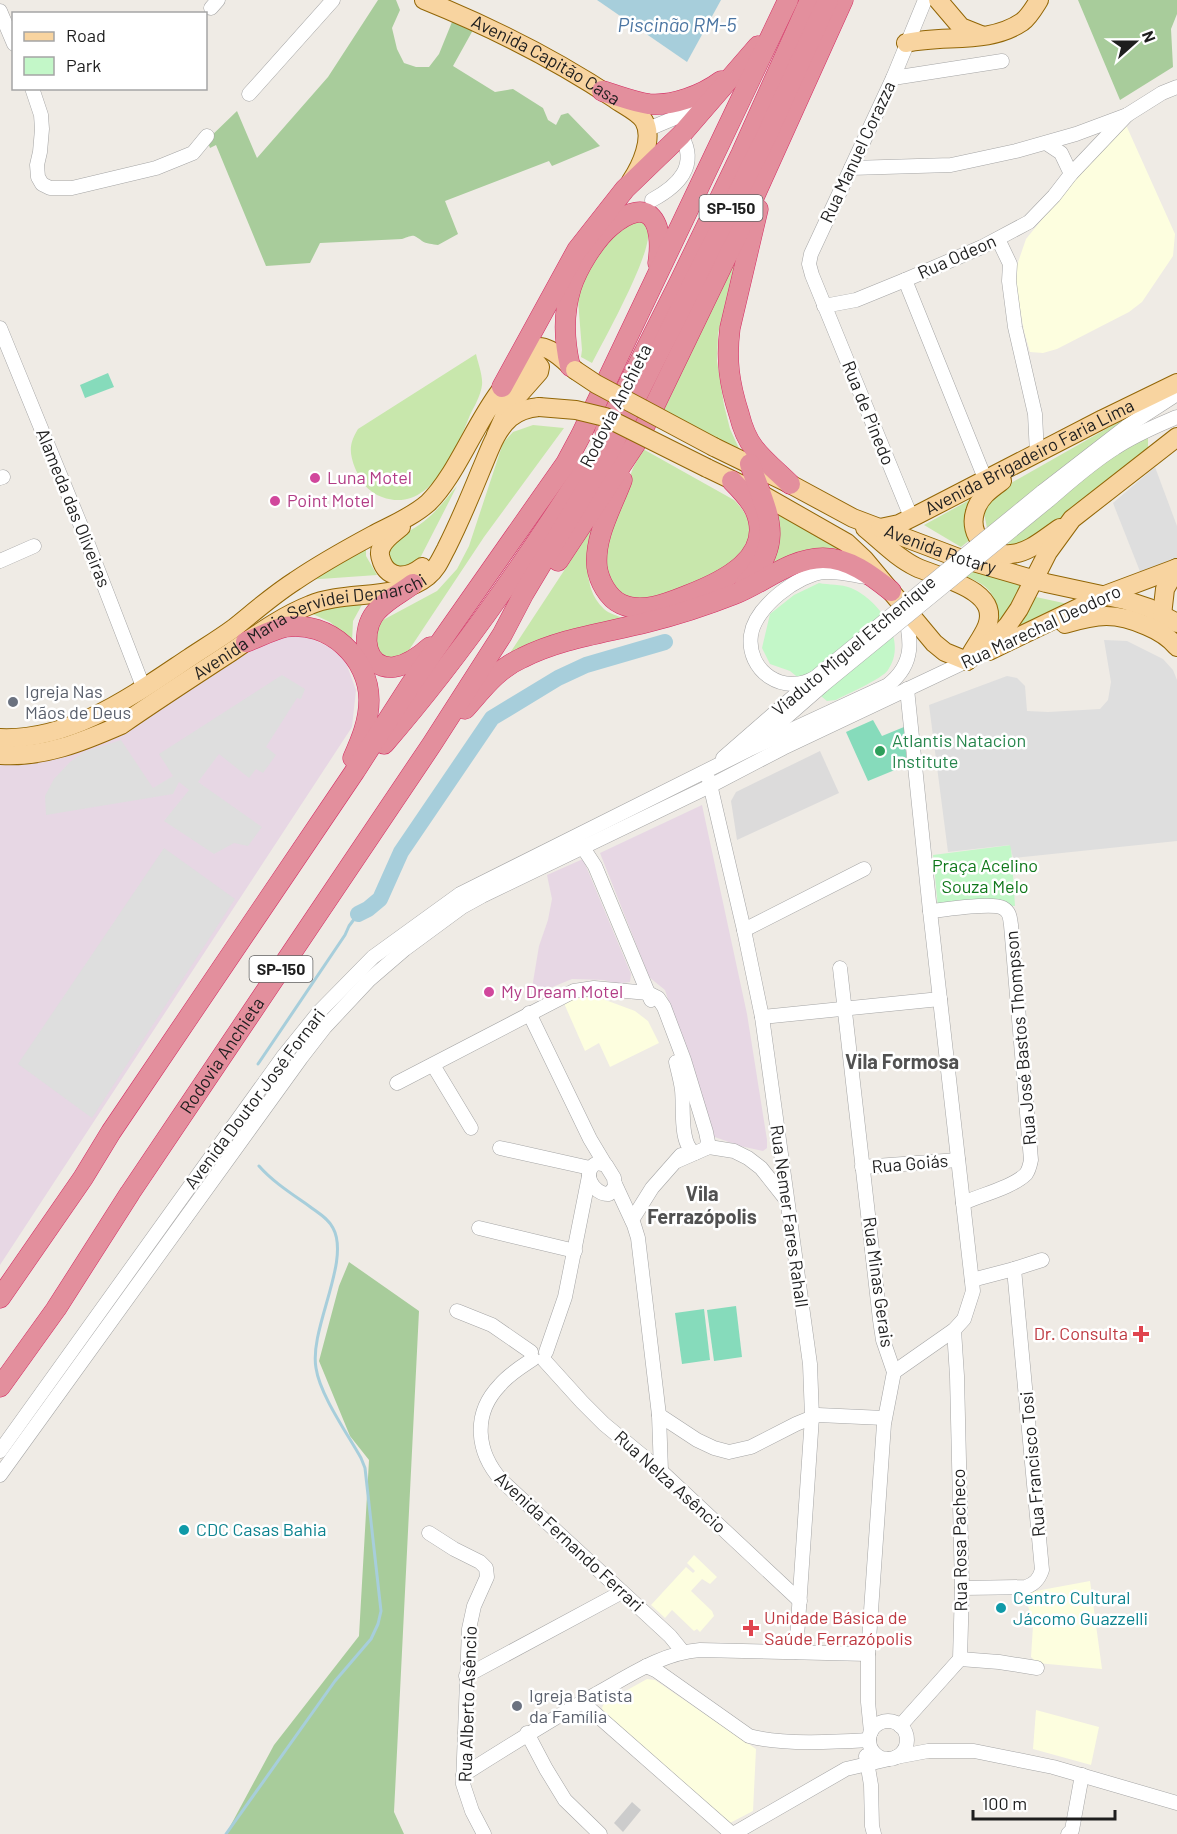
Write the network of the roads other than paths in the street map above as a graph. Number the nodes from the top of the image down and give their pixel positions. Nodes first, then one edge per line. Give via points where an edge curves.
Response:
1 (333, 0) edge
2 (424, 0) edge
3 (810, 0) edge
4 (828, 0) edge
5 (843, 0) edge
6 (851, 0) edge
7 (925, 0) edge
8 (938, 0) edge
9 (1039, 0) edge
10 (785, 8) edge
11 (0, 11) edge
12 (986, 36) junction
13 (12, 39) edge
14 (824, 42) junction
15 (906, 43) junction
16 (1002, 62) dead end
17 (745, 63) junction
18 (892, 78) junction
19 (1177, 87) edge
20 (33, 90) edge
21 (602, 91) junction
22 (249, 94) dead end
23 (711, 102) junction
24 (1127, 115) junction
25 (647, 135) junction
26 (681, 135) junction
27 (207, 136) dead end
28 (1046, 143) junction
29 (770, 163) junction
30 (851, 168) junction
31 (1071, 174) junction
32 (625, 189) junction
33 (652, 200) dead end
34 (998, 239) junction
35 (655, 280) junction
36 (905, 280) junction
37 (824, 306) junction
38 (0, 328) edge
39 (573, 368) junction
40 (508, 381) junction
41 (1177, 383) edge
42 (1177, 394) edge
43 (539, 407) joint
44 (1177, 417) edge
45 (496, 435) junction
46 (1177, 437) edge
47 (635, 445) junction
48 (1037, 454) junction
49 (750, 464) junction
50 (732, 481) junction
51 (986, 481) junction
52 (790, 483) junction
53 (760, 495) junction
54 (1045, 496) junction
55 (415, 513) junction
56 (917, 515) junction
57 (853, 518) junction
58 (1072, 519) junction
59 (880, 528) junction
60 (455, 532) junction
61 (34, 546) dead end
62 (0, 561) edge
63 (1177, 568) edge
64 (1034, 579) junction
65 (413, 584) junction
66 (890, 592) junction
67 (738, 593) junction
68 (1105, 595) junction
69 (1170, 619) edge
70 (502, 635) junction
71 (442, 639) junction
72 (1012, 641) junction
73 (246, 642) junction
74 (1177, 647) edge
75 (967, 661) junction
76 (819, 680) junction
77 (144, 689) junction
78 (907, 690) junction
79 (0, 738) edge
80 (432, 744) junction
81 (748, 750) junction
82 (0, 755) edge
83 (356, 771) junction
84 (707, 772) junction
85 (710, 786) junction
86 (337, 798) junction
87 (579, 842) junction
88 (864, 869) dead end
89 (930, 911) junction
90 (744, 930) junction
91 (840, 968) dead end
92 (614, 990) junction
93 (648, 993) junction
94 (940, 999) junction
95 (654, 1007) junction
96 (844, 1008) junction
97 (529, 1013) junction
98 (762, 1017) junction
99 (433, 1065) junction
100 (397, 1083) dead end
101 (471, 1128) dead end
102 (501, 1148) dead end
103 (696, 1149) junction
104 (780, 1155) junction
105 (958, 1160) junction
106 (755, 1162) junction
107 (862, 1167) junction
108 (594, 1168) junction
109 (608, 1191) junction
110 (787, 1203) junction
111 (963, 1203) junction
112 (583, 1208) junction
113 (629, 1215) junction
114 (479, 1228) dead end
115 (575, 1251) junction
116 (1042, 1260) dead end
117 (1014, 1269) junction
118 (972, 1280) junction
119 (0, 1298) edge
120 (457, 1311) dead end
121 (954, 1330) junction
122 (539, 1354) junction
123 (894, 1371) junction
124 (0, 1387) edge
125 (658, 1415) junction
126 (812, 1418) junction
127 (884, 1418) junction
128 (0, 1451) edge
129 (661, 1471) junction
130 (0, 1475) edge
131 (429, 1533) dead end
132 (962, 1588) junction
133 (622, 1592) junction
134 (800, 1601) junction
135 (665, 1632) junction
136 (683, 1652) junction
137 (796, 1652) junction
138 (868, 1654) junction
139 (668, 1656) junction
140 (960, 1659) junction
141 (646, 1666) junction
142 (1037, 1668) dead end
143 (466, 1676) junction
144 (684, 1691) junction
145 (582, 1702) junction
146 (868, 1702) junction
147 (886, 1721) junction
148 (903, 1731) junction
149 (527, 1733) junction
150 (868, 1739) junction
151 (845, 1742) junction
152 (925, 1751) junction
153 (855, 1757) junction
154 (892, 1758) junction
155 (868, 1763) junction
156 (846, 1769) junction
157 (463, 1775) junction
158 (1082, 1776) junction
159 (1177, 1803) edge
160 (1071, 1833) edge
161 (484, 1834) edge
162 (600, 1834) edge
163 (732, 1834) edge
164 (874, 1834) edge

1 - 22 street
2 - 21 main road, Avenida Capitão Casa via 506,36
3 - 83 highway, Rodovia Anchieta / SP-150 via 741,154 594,454 471,636 381,749
4 - 70 highway, Rodovia Anchieta / SP-150 via 767,135 625,422
5 - 14 highway, Rodovia Anchieta / SP-150
6 - 14 highway
7 - 15 street, Rua Manuel Corazza
8 - 12 main road via 961,27
9 - 12 main road via 1023,21
10 - 17 highway
10 - 35 highway, Rodovia Anchieta / SP-150
11 - 13 street
12 - 15 main road
14 - 29 highway, Rodovia Anchieta / SP-150
15 - 18 street, Rua Manuel Corazza
16 - 18 street
17 - 21 highway via 712,88 678,101 649,104
17 - 23 highway
18 - 30 street, Rua Manuel Corazza
19 - 24 street
20 - 27 street via 42,129 38,177 50,188 72,188 156,168 193,153
21 - 25 main road, Avenida Capitão Casa via 642,117
23 - 25 street
23 - 26 highway
24 - 28 street
24 - 31 street, Rua Odeon
25 - 32 main road via 644,153
26 - 32 highway
26 - 33 street via 687,165 674,187
28 - 30 street via 951,165
28 - 31 street via 1061,153
29 - 47 highway, Rodovia Anchieta / SP-150
29 - 52 highway via 730,328 728,375 749,442
30 - 37 street, Rua Manuel Corazza via 809,264
31 - 34 street, Rua Odeon via 1029,222
32 - 40 highway via 577,250
34 - 36 street, Rua Odeon
34 - 48 street via 1010,264 1015,327 1035,414
35 - 39 highway via 660,241 653,218 636,214 611,226 588,256 571,289 564,331
35 - 71 highway, Rodovia Anchieta / SP-150 via 566,463
36 - 37 street, Rua Odeon via 856,300
36 - 51 street
37 - 56 street, Rua de Pinedo via 909,513
38 - 77 street, Alameda das Oliveiras
39 - 40 main road, Avenida Maria Servidei Demarchi via 540,346 527,353
39 - 49 main road, Avenida Rotary, bridge via 596,384
40 - 45 main road via 533,363 539,364 539,372 509,406
40 - 55 main road, Avenida Maria Servidei Demarchi via 452,474
41 - 48 main road, Avenida Brigadeiro Faria Lima
42 - 54 street, Viaduto Miguel Etchenique via 1126,427
43 - 45 main road, Avenida Maria Servidei Demarchi via 515,414
43 - 50 main road, Avenida Rotary, bridge via 605,417
44 - 54 street, Viaduto Miguel Etchenique via 1114,448
45 - 60 main road, Avenida Maria Servidei Demarchi
46 - 58 main road
47 - 50 highway via 598,549 599,577 609,595 621,604 642,608 674,600 710,587 744,564 755,548 758,517
47 - 70 highway, Rodovia Anchieta / SP-150 via 530,602
48 - 51 main road, Avenida Brigadeiro Faria Lima
48 - 58 main road via 981,499 975,511 977,535 991,550 1012,554 1024,551
49 - 52 main road, Avenida Rotary
49 - 53 highway
50 - 53 main road, Avenida Rotary
51 - 56 main road, Avenida Brigadeiro Faria Lima
52 - 57 main road, Avenida Rotary
53 - 66 main road, Avenida Rotary via 847,543
53 - 67 highway via 771,530 769,549 763,563
54 - 76 street, Viaduto Miguel Etchenique, bridge
55 - 60 main road via 381,548 383,564 391,574 402,576 416,571 442,540
55 - 77 main road, Avenida Maria Servidei Demarchi via 295,580
56 - 59 main road, Avenida Brigadeiro Faria Lima
57 - 59 main road, Avenida Rotary
57 - 75 main road via 904,560 973,590 984,601 989,618
58 - 64 main road
59 - 64 main road, Avenida Rotary via 956,557
60 - 65 main road, Avenida Maria Servidei Demarchi via 432,572
61 - 62 street
63 - 68 main road, Rua Marechal Deodoro
63 - 69 main road via 1165,589
64 - 68 main road, Avenida Rotary
64 - 75 main road via 1008,626
65 - 71 highway via 375,613 366,634 369,652 381,664 396,667
65 - 73 main road, Avenida Maria Servidei Demarchi via 315,603
66 - 67 highway via 851,564 817,558 792,565
66 - 75 main road, Avenida Rotary via 934,643
66 - 76 street via 846,574 826,572 796,582 758,617 752,647 766,674 788,685
66 - 81 street, Avenida Doutor José Fornari via 909,628 910,648 896,679
67 - 80 highway via 649,622 585,635 520,658 492,678
68 - 69 main road, Avenida Rotary via 1149,608
68 - 72 main road, Rua Marechal Deodoro
70 - 80 highway, Rodovia Anchieta / SP-150
71 - 83 highway, Rodovia Anchieta / SP-150
72 - 74 main road via 1082,619 1112,615 1155,629
72 - 75 main road, Rua Marechal Deodoro
73 - 82 main road, Avenida Maria Servidei Demarchi via 121,725 45,753
73 - 86 highway via 287,627 308,628 336,640 357,660 368,686 367,719
75 - 78 street, Rua Marechal Deodoro
76 - 81 street, Viaduto Miguel Etchenique
76 - 84 street, Viaduto Miguel Etchenique
77 - 79 main road, Avenida Maria Servidei Demarchi via 111,708 50,733
78 - 85 street, Avenida Doutor José Fornari
78 - 89 street
80 - 124 highway, Rodovia Anchieta / SP-150
81 - 84 street, Avenida Doutor José Fornari
81 - 85 street, Avenida Doutor José Fornari
83 - 86 highway, Rodovia Anchieta / SP-150
84 - 85 street, Rua Nemer Fares Rahall
84 - 87 street, Avenida Doutor José Fornari
85 - 87 street, Avenida Doutor José Fornari
85 - 90 street, Rua Nemer Fares Rahall
86 - 119 highway, Rodovia Anchieta / SP-150
87 - 93 street via 594,866
87 - 128 street, Avenida Doutor José Fornari via 480,882 439,908 373,957 319,1012
87 - 130 street, Avenida Doutor José Fornari via 434,926 369,980 325,1027
88 - 90 street
89 - 94 street
89 - 111 street, Rua José Bastos Thompson via 1002,908 1009,914 1011,925 1031,1160 1025,1174 1015,1182
90 - 98 street, Rua Nemer Fares Rahall
91 - 96 street, Rua Minas Gerais
92 - 93 street
92 - 95 street
92 - 97 street via 580,989
93 - 95 street
93 - 103 street via 661,1002 708,1137
94 - 96 street
94 - 105 street
95 - 103 street via 680,1077
96 - 98 street
96 - 107 street, Rua Minas Gerais
97 - 99 street
97 - 108 street via 590,1139
98 - 104 street, Rua Nemer Fares Rahall
99 - 100 street
99 - 101 street
102 - 108 street
103 - 106 street via 734,1151
103 - 113 street via 677,1161
104 - 106 street via 765,1164
104 - 110 street, Rua Nemer Fares Rahall
105 - 107 street, Rua Goiás
105 - 111 street
106 - 110 street
107 - 123 street, Rua Minas Gerais via 883,1340
108 - 109 street via 595,1188
108 - 109 street via 611,1172
108 - 112 street
109 - 112 street
109 - 113 street
110 - 126 street, Rua Nemer Fares Rahall via 810,1364
111 - 118 street
112 - 115 street
113 - 125 street via 640,1250
114 - 115 street
115 - 122 street, Avenida Fernando Ferrari via 555,1327
116 - 117 street
117 - 118 street
117 - 132 street, Rua Francisco Tosi via 1042,1570 1040,1577 1026,1587
118 - 121 street via 969,1305
120 - 122 street, Rua Nelza Asêncio via 492,1325
121 - 123 street
121 - 132 street, Rua Rosa Pacheco
122 - 129 street, Rua Nelza Asêncio via 604,1424
122 - 133 street, Avenida Fernando Ferrari via 505,1379 489,1398 482,1421 484,1454 502,1481
123 - 127 street, Rua Minas Gerais
125 - 126 street via 707,1446 729,1452 752,1447
125 - 129 street
126 - 127 street
126 - 134 street, Rua Nemer Fares Rahall
127 - 138 street, Rua Minas Gerais
129 - 134 street, Rua Nelza Asêncio
131 - 143 street, Rua Alberto Asêncio via 486,1568 487,1577 471,1613
132 - 140 street, Rua Rosa Pacheco
133 - 135 street, Avenida Fernando Ferrari
133 - 143 street
134 - 137 street, Rua Nemer Fares Rahall
135 - 136 street, Avenida Fernando Ferrari
135 - 139 street
136 - 137 street
136 - 139 street
137 - 138 street
138 - 146 street, Rua Minas Gerais
139 - 141 street
139 - 144 street via 670,1670
140 - 142 street
140 - 148 street
141 - 144 street
141 - 145 street
143 - 157 street, Rua Alberto Asêncio
144 - 151 street via 749,1736
145 - 149 street
145 - 163 street
146 - 147 street
146 - 150 street, Rua Minas Gerais
147 - 148 street via 894,1722
147 - 150 street via 879,1723
148 - 152 street
148 - 154 street via 903,1752
149 - 157 street
149 - 162 street via 565,1800
150 - 151 street
150 - 153 street
150 - 154 street via 876,1755
150 - 155 street, Rua Minas Gerais
151 - 153 street
152 - 154 street
152 - 158 street via 974,1750
153 - 156 street
154 - 155 street
155 - 156 street
155 - 164 street, Rua Minas Gerais
156 - 163 street
157 - 161 street, Rua Alberto Asêncio via 467,1799
158 - 159 street
158 - 160 street

